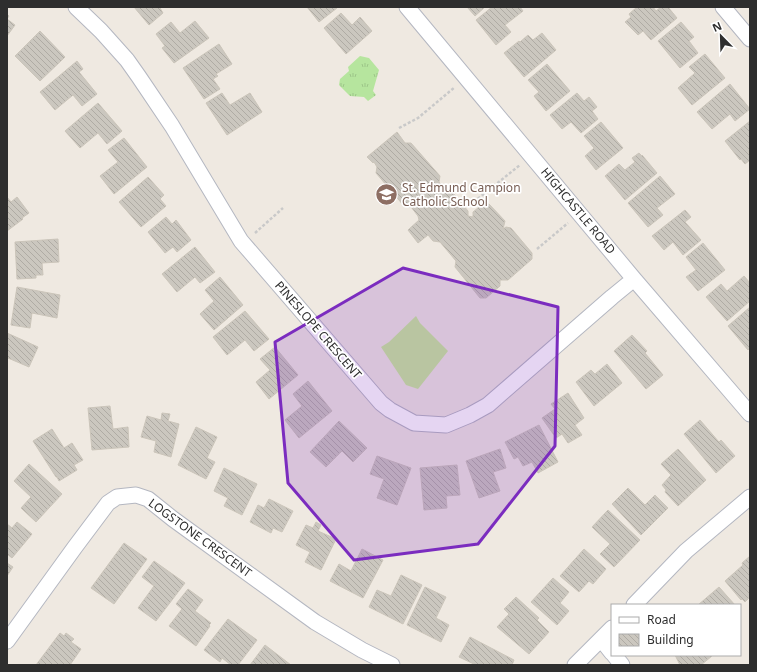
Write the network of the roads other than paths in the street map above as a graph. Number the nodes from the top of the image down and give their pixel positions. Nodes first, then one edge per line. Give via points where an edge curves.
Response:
1 (76, 7) edge
2 (407, 7) edge
3 (723, 7) edge
4 (750, 39) edge
5 (634, 279) junction
6 (750, 414) edge
7 (750, 497) edge
8 (635, 604) edge
9 (611, 629) edge
10 (601, 639) junction
11 (7, 641) edge
12 (611, 652) edge
13 (615, 656) edge
14 (392, 665) edge
15 (575, 665) edge
16 (622, 665) edge

1 - 5 street, PINESLOPE CRESCENT via 101,31 139,77 244,244 381,403 414,423 446,425 488,405
2 - 5 street, HIGHCASTLE ROAD
3 - 4 street
5 - 6 street, HIGHCASTLE ROAD
7 - 8 street via 686,551
9 - 10 street
10 - 12 street
10 - 15 street
11 - 14 street, LOGSTONE CRESCENT via 108,503 117,497 136,495 148,499 315,622
13 - 16 street

